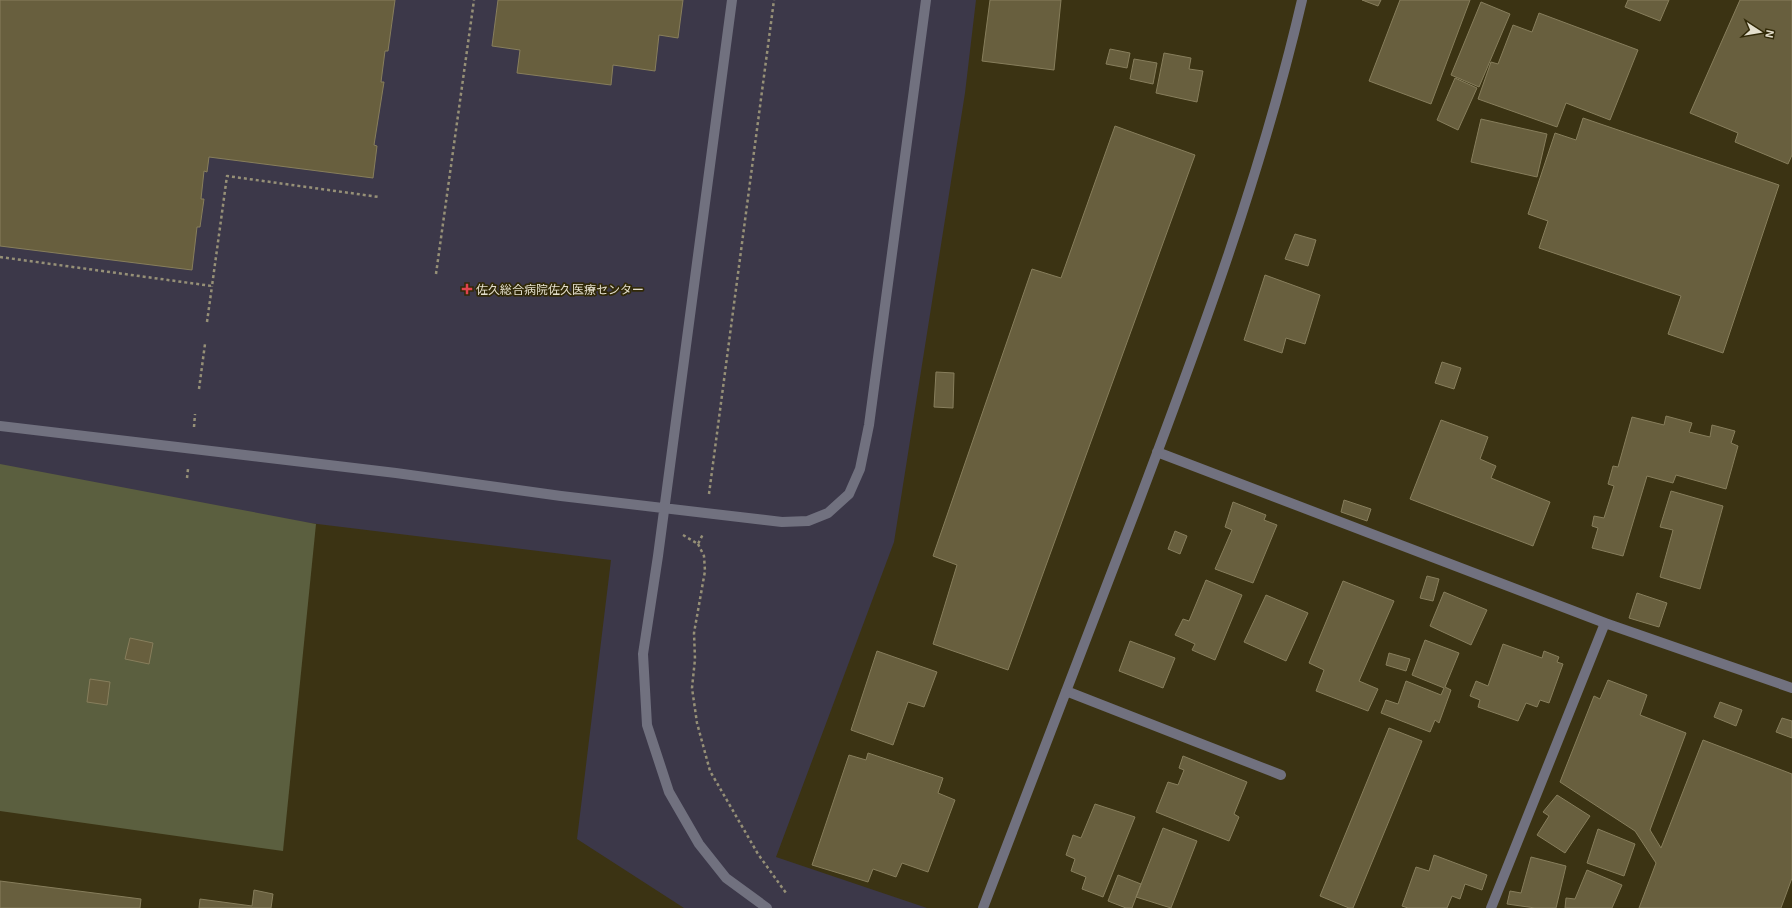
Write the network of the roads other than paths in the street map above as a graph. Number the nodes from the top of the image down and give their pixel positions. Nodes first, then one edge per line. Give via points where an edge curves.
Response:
1 (732, 0) edge
2 (926, 0) edge
3 (1302, 0) edge
4 (0, 426) edge
5 (1157, 452) junction
6 (664, 507) junction
7 (1605, 623) junction
8 (1792, 688) edge
9 (1066, 691) junction
10 (1281, 775) dead end
11 (767, 908) edge
12 (983, 908) edge
13 (1491, 908) edge

1 - 6 street
2 - 6 street via 869,425 860,469 849,494 828,513 808,521 782,522
3 - 5 street via 1262,152 1234,239
4 - 6 street
5 - 7 street
5 - 9 street
6 - 11 street via 643,654 646,724 668,792 699,844 726,878
7 - 8 street
7 - 13 street
9 - 10 street
9 - 12 street

